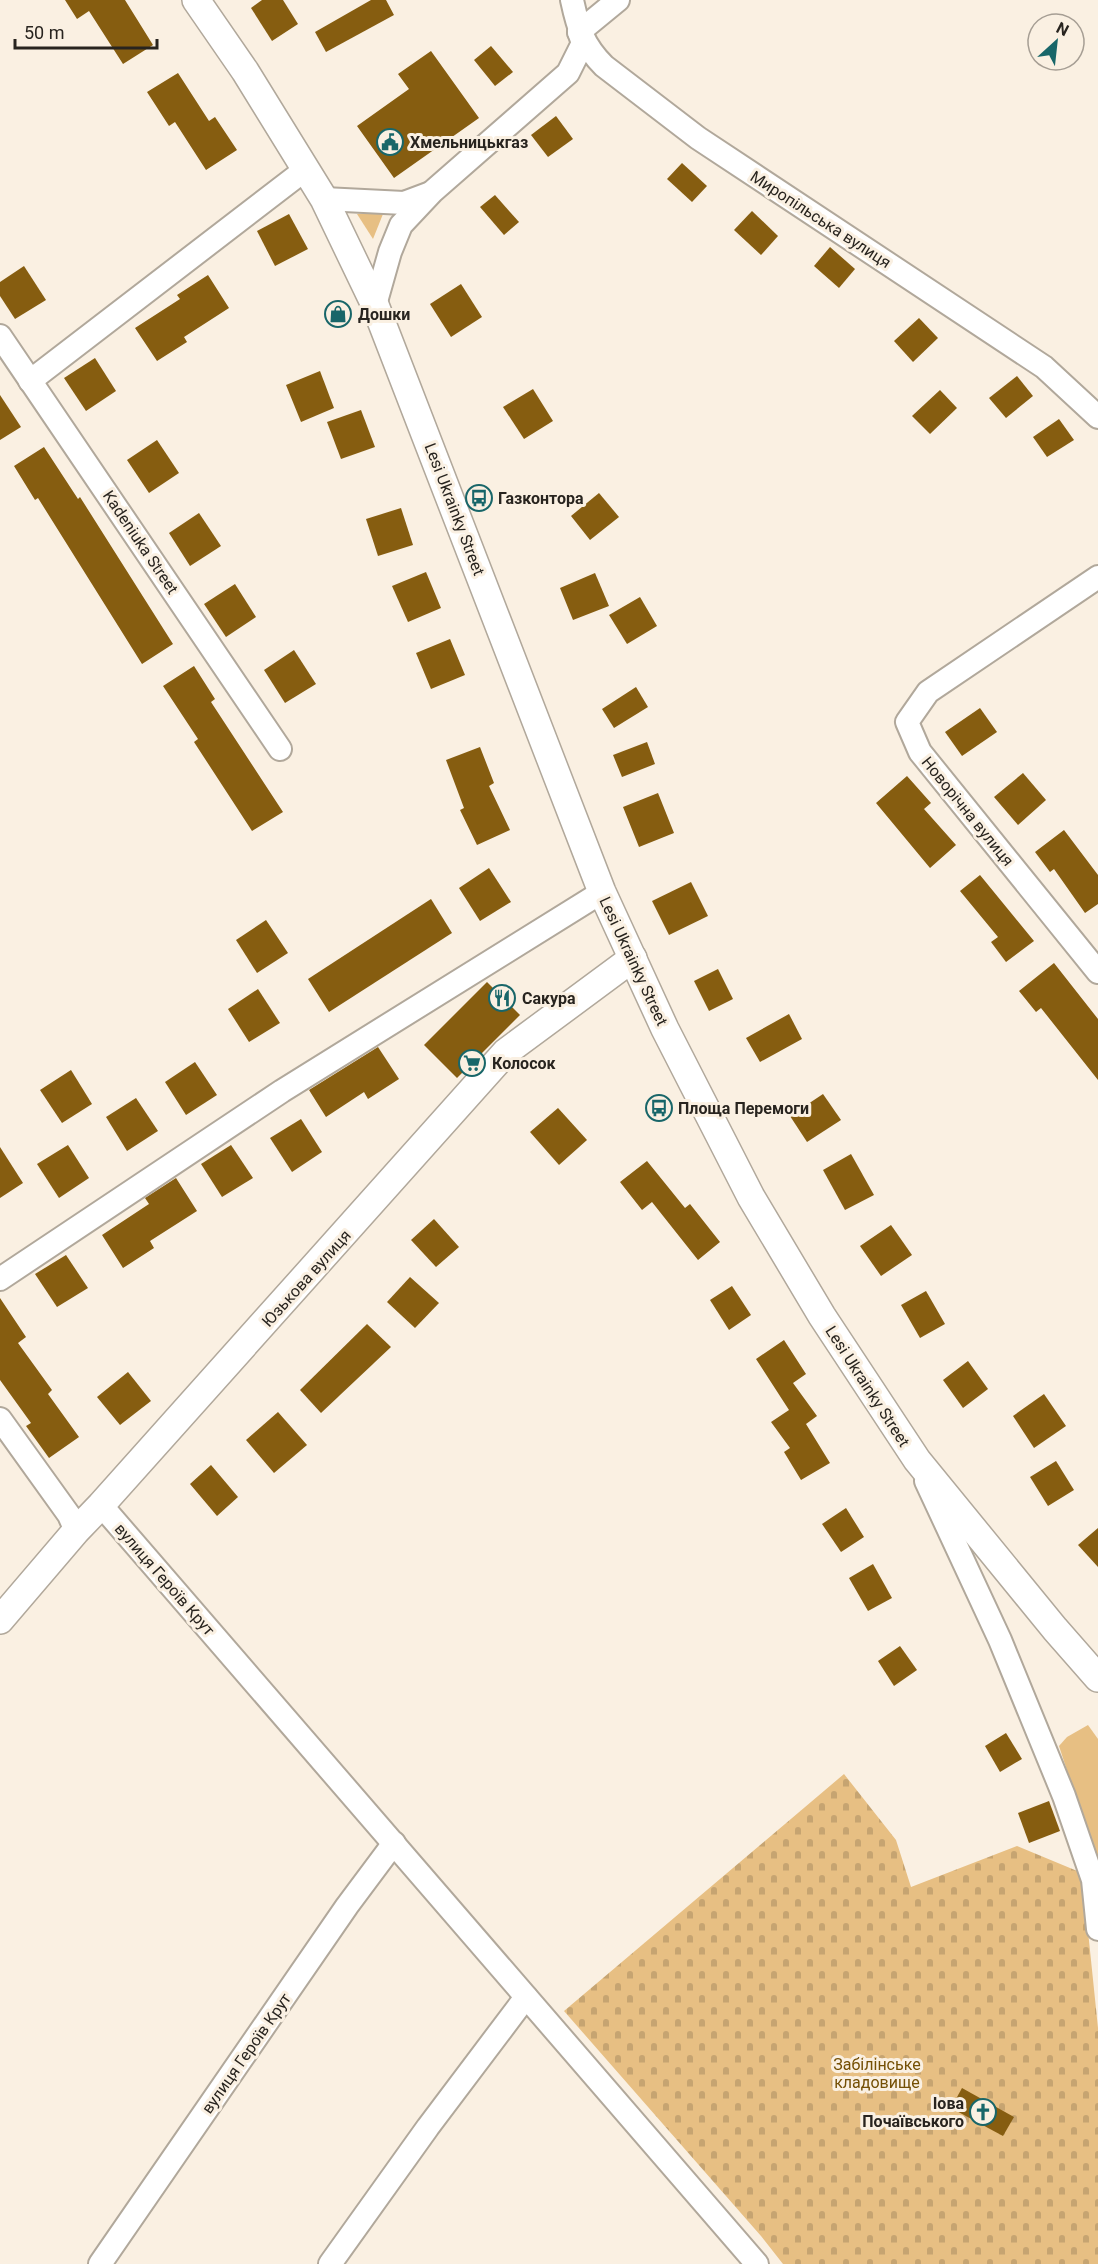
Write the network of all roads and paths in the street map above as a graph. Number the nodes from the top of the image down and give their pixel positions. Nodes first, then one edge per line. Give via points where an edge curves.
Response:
1 (196, 0) edge
2 (572, 0) edge
3 (618, 0) edge
4 (579, 32) junction
5 (306, 169) junction
6 (432, 192) junction
7 (324, 199) junction
8 (375, 305) junction
9 (0, 336) edge
10 (30, 381) junction
11 (1098, 417) edge
12 (1098, 577) edge
13 (280, 749) dead end
14 (603, 892) junction
15 (633, 958) junction
16 (1098, 972) edge
17 (0, 1279) edge
18 (0, 1419) edge
19 (917, 1460) junction
20 (101, 1505) junction
21 (76, 1531) junction
22 (0, 1620) edge
23 (1098, 1678) edge
24 (394, 1844) junction
25 (1098, 1929) edge
26 (526, 1998) junction
27 (100, 2264) edge
28 (330, 2264) edge
29 (757, 2264) edge

1 - 5 main road, Lesi Ukrainky Street
2 - 4 street, Миропільська вулиця
3 - 4 street
4 - 6 street via 583,43 568,74
4 - 11 street, Миропільська вулиця via 604,66 698,138 1044,367
5 - 7 main road, Lesi Ukrainky Street
5 - 10 street
6 - 7 street via 404,203
6 - 8 street via 401,225
7 - 8 main road, Lesi Ukrainky Street
8 - 14 main road, Lesi Ukrainky Street
9 - 10 street, Kadeniuka Street
10 - 13 street, Kadeniuka Street
12 - 16 street, Новорічна вулиця via 928,692 907,722 920,752
14 - 15 main road, Lesi Ukrainky Street
14 - 17 street via 282,1091
15 - 19 main road, Lesi Ukrainky Street via 751,1197 822,1316
15 - 20 main road, Юзькова вулиця via 506,1052
18 - 21 street via 69,1515
19 - 23 main road, Lesi Ukrainky Street
19 - 25 street via 1000,1640 1064,1796 1093,1880
20 - 21 main road, Юзькова вулиця
20 - 24 street, вулиця Героїв Крут
21 - 22 main road, Юзькова вулиця
24 - 26 street, вулиця Героїв Крут
24 - 27 street, вулиця Героїв Крут
26 - 28 street
26 - 29 street, вулиця Героїв Крут

